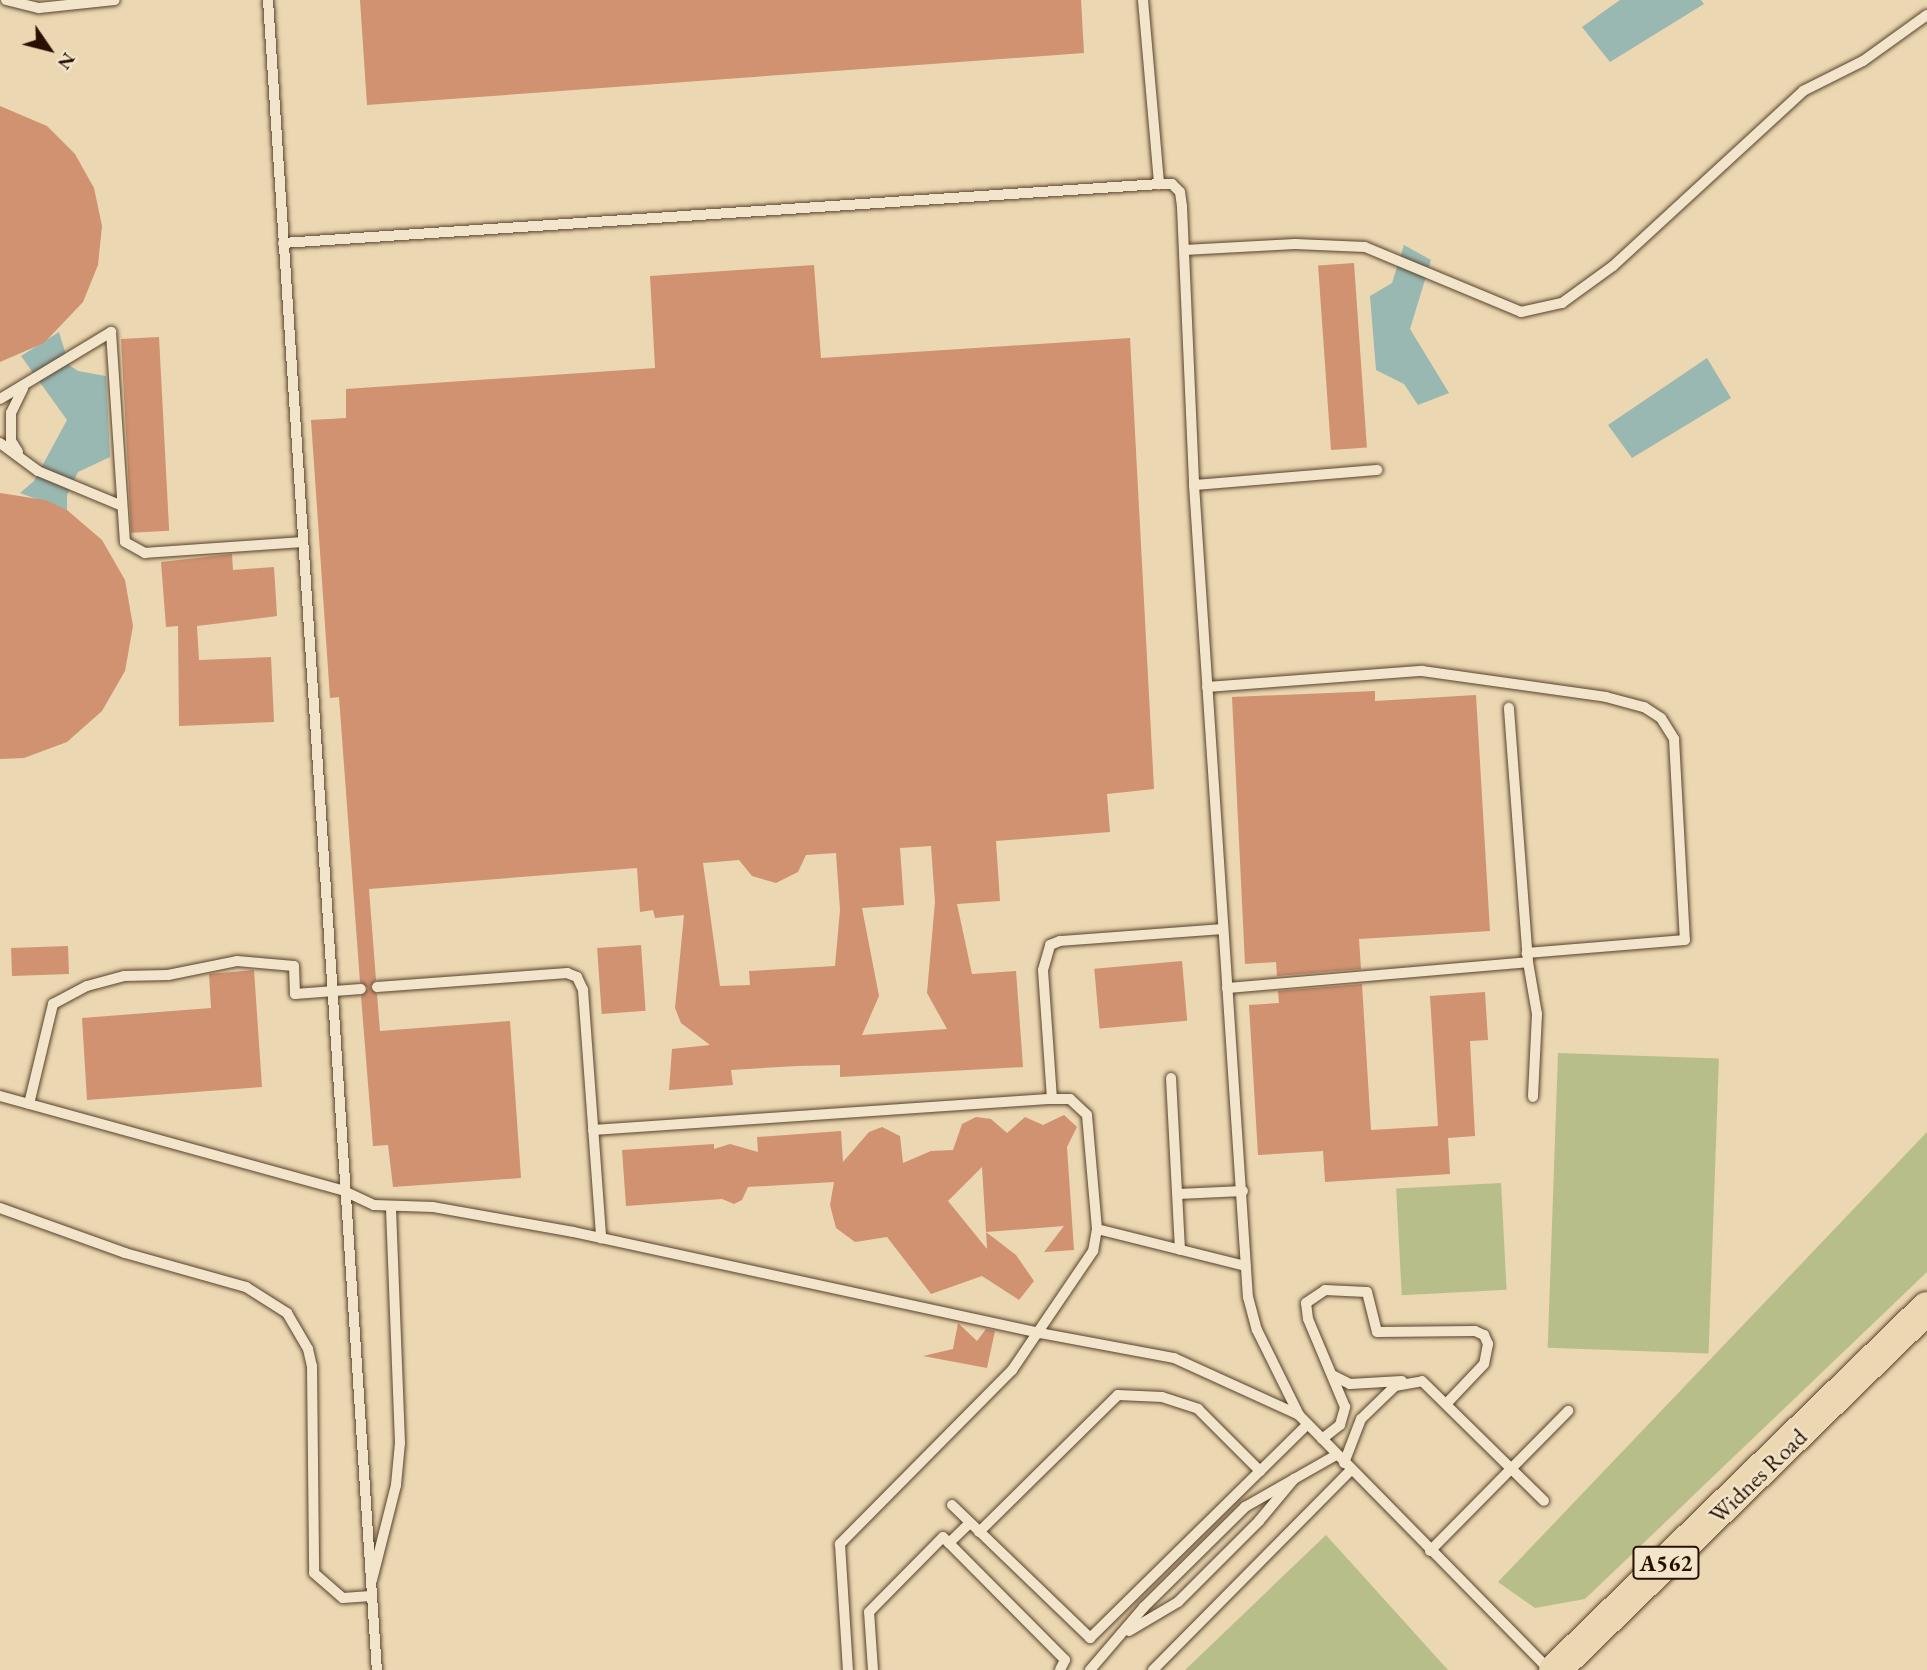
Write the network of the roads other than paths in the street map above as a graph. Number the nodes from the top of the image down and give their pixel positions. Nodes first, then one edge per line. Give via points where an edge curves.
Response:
1 (6, 0) edge
2 (115, 0) edge
3 (268, 0) edge
4 (1143, 0) edge
5 (1927, 15) edge
6 (1159, 184) junction
7 (283, 243) junction
8 (1184, 250) junction
9 (31, 380) junction
10 (0, 399) edge
11 (0, 443) edge
12 (22, 458) junction
13 (1377, 470) dead end
14 (1194, 485) junction
15 (120, 505) junction
16 (302, 542) junction
17 (1207, 687) junction
18 (1509, 708) dead end
19 (1222, 929) junction
20 (1527, 958) junction
21 (377, 987) dead end
22 (1227, 988) junction
23 (361, 989) dead end
24 (332, 992) junction
25 (1171, 1078) dead end
26 (0, 1096) edge
27 (1533, 1097) dead end
28 (1052, 1099) junction
29 (29, 1104) junction
30 (593, 1130) junction
31 (344, 1191) junction
32 (1243, 1191) junction
33 (1178, 1194) junction
34 (391, 1206) junction
35 (0, 1208) edge
36 (1097, 1229) junction
37 (601, 1238) junction
38 (1180, 1250) junction
39 (1245, 1266) junction
40 (1927, 1308) edge
41 (1040, 1333) junction
42 (1332, 1375) junction
43 (1406, 1381) junction
44 (1448, 1402) junction
45 (1568, 1411) dead end
46 (1299, 1415) junction
47 (1308, 1424) junction
48 (1322, 1439) junction
49 (1343, 1463) junction
50 (1512, 1468) junction
51 (1260, 1471) junction
52 (1297, 1475) junction
53 (1544, 1501) dead end
54 (952, 1505) dead end
55 (970, 1523) junction
56 (979, 1532) junction
57 (949, 1544) junction
58 (1430, 1551) junction
59 (370, 1592) junction
60 (1102, 1653) junction
61 (377, 1670) edge
62 (848, 1670) edge
63 (873, 1670) edge
64 (1060, 1670) edge
65 (1090, 1670) edge
66 (1153, 1670) edge
67 (1553, 1670) edge

1 - 2 lane via 39,8
3 - 7 lane
4 - 6 lane
5 - 8 lane via 1863,61 1803,91 1613,266 1562,303 1521,312 1365,247 1295,244
6 - 7 lane
6 - 8 lane via 1172,184 1180,192
7 - 16 lane
8 - 14 lane
9 - 10 lane
9 - 12 lane via 11,413 11,441
9 - 15 lane via 111,332
11 - 12 lane
12 - 15 lane via 38,471
13 - 14 lane
14 - 17 lane
15 - 16 lane via 125,542 145,553
16 - 24 lane
17 - 19 lane
17 - 20 lane via 1422,671 1606,697 1644,707 1661,718 1674,739 1685,940
18 - 20 lane
19 - 22 lane
19 - 28 lane via 1060,941 1050,946 1043,970
20 - 22 lane
20 - 27 lane via 1537,1014
21 - 30 lane via 568,973 577,977 583,990
22 - 32 lane
23 - 24 lane
24 - 29 lane via 295,994 294,966 237,961 168,975 124,976 87,986 53,1004
24 - 31 lane
25 - 33 lane
26 - 29 lane
28 - 30 lane
28 - 36 lane via 1079,1104 1091,1125
29 - 31 lane
30 - 37 lane
31 - 34 lane via 374,1205
31 - 59 lane
32 - 33 lane
32 - 39 lane
33 - 38 lane
34 - 37 lane via 433,1207
34 - 59 lane via 400,1443 396,1485
35 - 59 lane via 125,1253 246,1287 287,1313 308,1349 312,1366 314,1573 343,1598
36 - 38 lane
36 - 41 lane via 1085,1266
37 - 41 lane
38 - 39 lane
39 - 46 lane via 1257,1330
40 - 67 main road, Widnes Road / A562
41 - 46 lane via 1174,1357
41 - 62 lane via 1012,1370 840,1544
42 - 43 lane via 1350,1384
42 - 44 lane via 1308,1319 1306,1303 1325,1290 1356,1288 1372,1297 1377,1332 1475,1331 1484,1335 1488,1344 1484,1364
42 - 48 lane via 1345,1407 1340,1425
43 - 44 lane via 1422,1381
43 - 49 lane via 1361,1419
44 - 50 lane
45 - 50 lane
46 - 47 lane
47 - 48 lane
47 - 51 lane
48 - 49 lane
49 - 52 lane
49 - 58 lane
49 - 66 lane
50 - 53 lane
50 - 58 lane
51 - 56 lane via 1198,1409 1162,1397 1118,1395
51 - 56 lane via 1090,1638
52 - 60 lane via 1245,1507
52 - 60 lane via 1259,1521 1178,1602 1135,1626
54 - 55 lane
55 - 56 lane
55 - 57 lane
57 - 63 lane via 943,1537 874,1603 869,1612
57 - 64 lane via 1065,1660
58 - 67 lane
59 - 61 lane
60 - 65 lane

